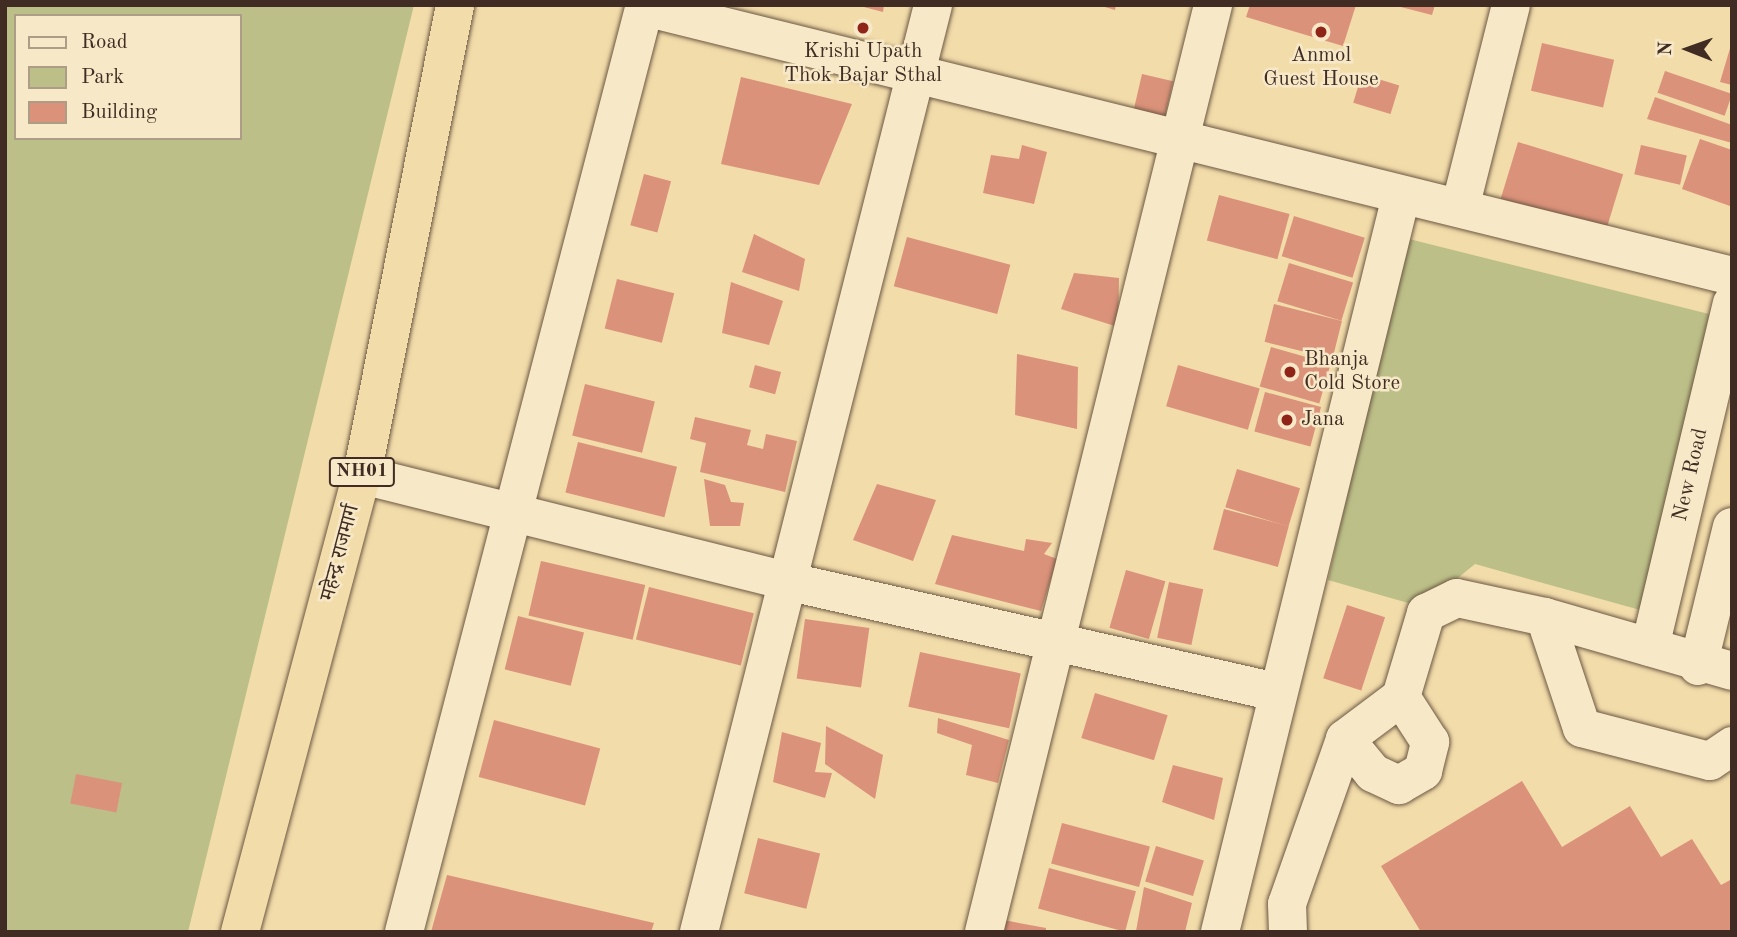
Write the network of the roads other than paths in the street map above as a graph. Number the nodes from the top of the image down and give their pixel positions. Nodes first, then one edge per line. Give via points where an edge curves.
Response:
1 (455, 5) edge
2 (933, 5) edge
3 (1213, 5) edge
4 (1511, 5) edge
5 (645, 6) edge
6 (915, 77) junction
7 (1177, 143) junction
8 (1401, 196) junction
9 (1460, 208) junction
10 (1732, 276) edge
11 (1732, 304) edge
12 (362, 474) junction
13 (509, 507) junction
14 (1732, 527) edge
15 (786, 581) junction
16 (1545, 617) junction
17 (1057, 641) junction
18 (1650, 647) junction
19 (1715, 669) edge
20 (1276, 692) junction
21 (1401, 697) junction
22 (1345, 739) junction
23 (1732, 746) edge
24 (240, 932) edge
25 (404, 932) edge
26 (699, 932) edge
27 (984, 932) edge
28 (1220, 932) edge
29 (1288, 932) edge

1 - 12 highway, महेन्द्र राजमार्ग / NH01
2 - 6 street
3 - 7 street
4 - 9 street
5 - 6 street
5 - 13 street
6 - 7 street
6 - 15 street
7 - 8 street
7 - 17 street
8 - 9 street
8 - 20 street
9 - 10 street
11 - 18 street, New Road
12 - 13 street
12 - 24 highway, महेन्द्र राजमार्ग / NH01
13 - 15 street
13 - 25 street
14 - 19 street
15 - 17 street
15 - 26 street
16 - 18 street
16 - 21 street via 1457,598 1426,613
16 - 23 street via 1582,729 1710,761
17 - 20 street
17 - 27 street
18 - 19 street
20 - 28 street
21 - 22 street
21 - 22 street via 1430,742 1423,771 1399,785 1373,773
22 - 29 street via 1287,904

